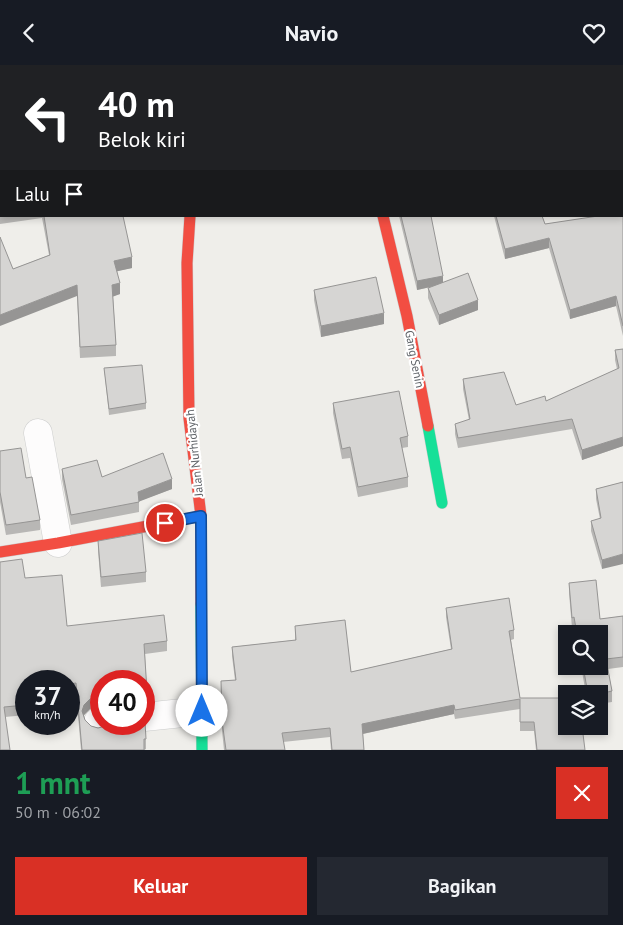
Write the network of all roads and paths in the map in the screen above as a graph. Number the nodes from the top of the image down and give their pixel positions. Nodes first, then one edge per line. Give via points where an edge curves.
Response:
1 (190, 217) edge
2 (383, 217) edge
3 (38, 433) dead end
4 (442, 503) dead end
5 (201, 516) junction
6 (58, 543) junction
7 (0, 552) edge
8 (202, 711) junction
9 (155, 716) edge
10 (202, 750) edge

1 - 5 street, Jalan Nurhidayah via 187,263 189,418
2 - 4 street, Gang Senin via 407,316
3 - 6 street
5 - 6 street
5 - 8 street, Jalan Nurhidayah
6 - 7 street
8 - 9 street
8 - 10 street, Jalan Nurhidayah

